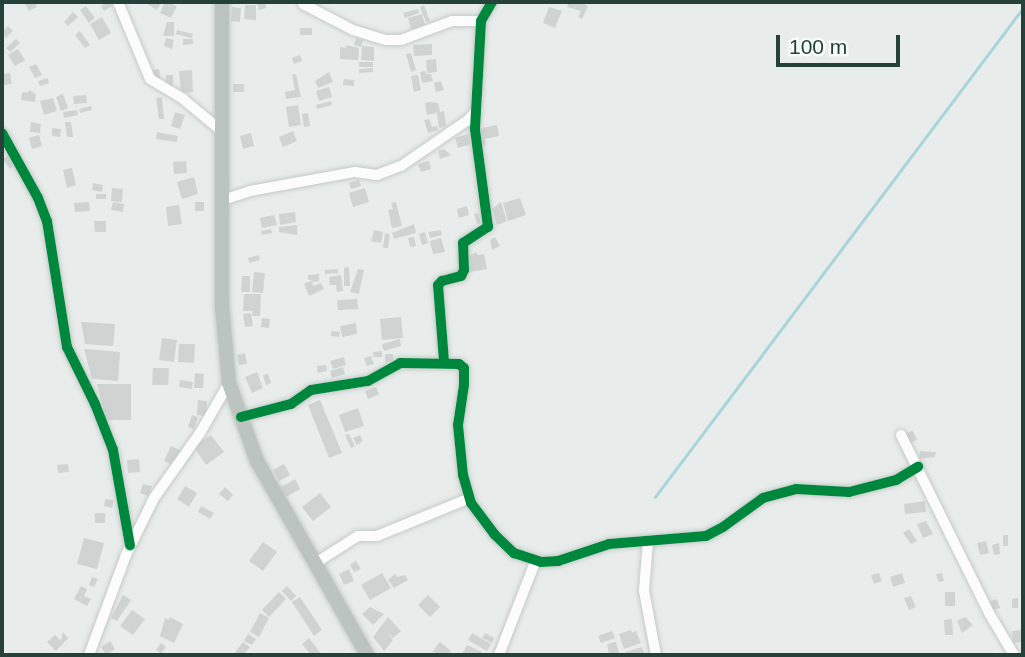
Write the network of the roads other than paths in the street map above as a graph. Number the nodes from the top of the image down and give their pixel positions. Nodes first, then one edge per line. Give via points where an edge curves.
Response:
1 (118, 2) edge
2 (222, 2) edge
3 (492, 2) edge
4 (303, 4) dead end
5 (481, 21) junction
6 (478, 110) junction
7 (2, 133) edge
8 (224, 133) junction
9 (223, 200) junction
10 (444, 361) junction
11 (229, 383) junction
12 (241, 417) junction
13 (901, 435) dead end
14 (918, 467) junction
15 (470, 498) junction
16 (648, 541) junction
17 (130, 545) junction
18 (535, 562) junction
19 (314, 564) junction
20 (89, 655) edge
21 (367, 655) edge
22 (499, 655) edge
23 (656, 655) edge
24 (1014, 655) edge

1 - 8 street via 150,79
2 - 8 highway
3 - 5 street
4 - 5 street via 353,30 386,40 401,40 452,21
5 - 6 street
6 - 9 street via 401,166 377,175 355,172
6 - 10 street via 475,129 488,227 463,243 461,276 438,285
7 - 17 street via 47,221 67,347 113,450
8 - 9 highway
9 - 11 highway via 222,306
10 - 12 street via 400,363 368,382 311,390 291,404
10 - 15 street via 464,368 458,425
11 - 12 highway
11 - 17 street via 154,498
12 - 19 highway via 257,461
13 - 14 street
14 - 16 street via 896,480 849,492 796,489 763,498 706,536
14 - 24 street
15 - 18 street via 494,534 514,553
15 - 19 street via 377,536 358,536
16 - 18 street via 609,544 558,561
16 - 23 street via 644,591
17 - 20 street
18 - 22 street
19 - 21 highway

